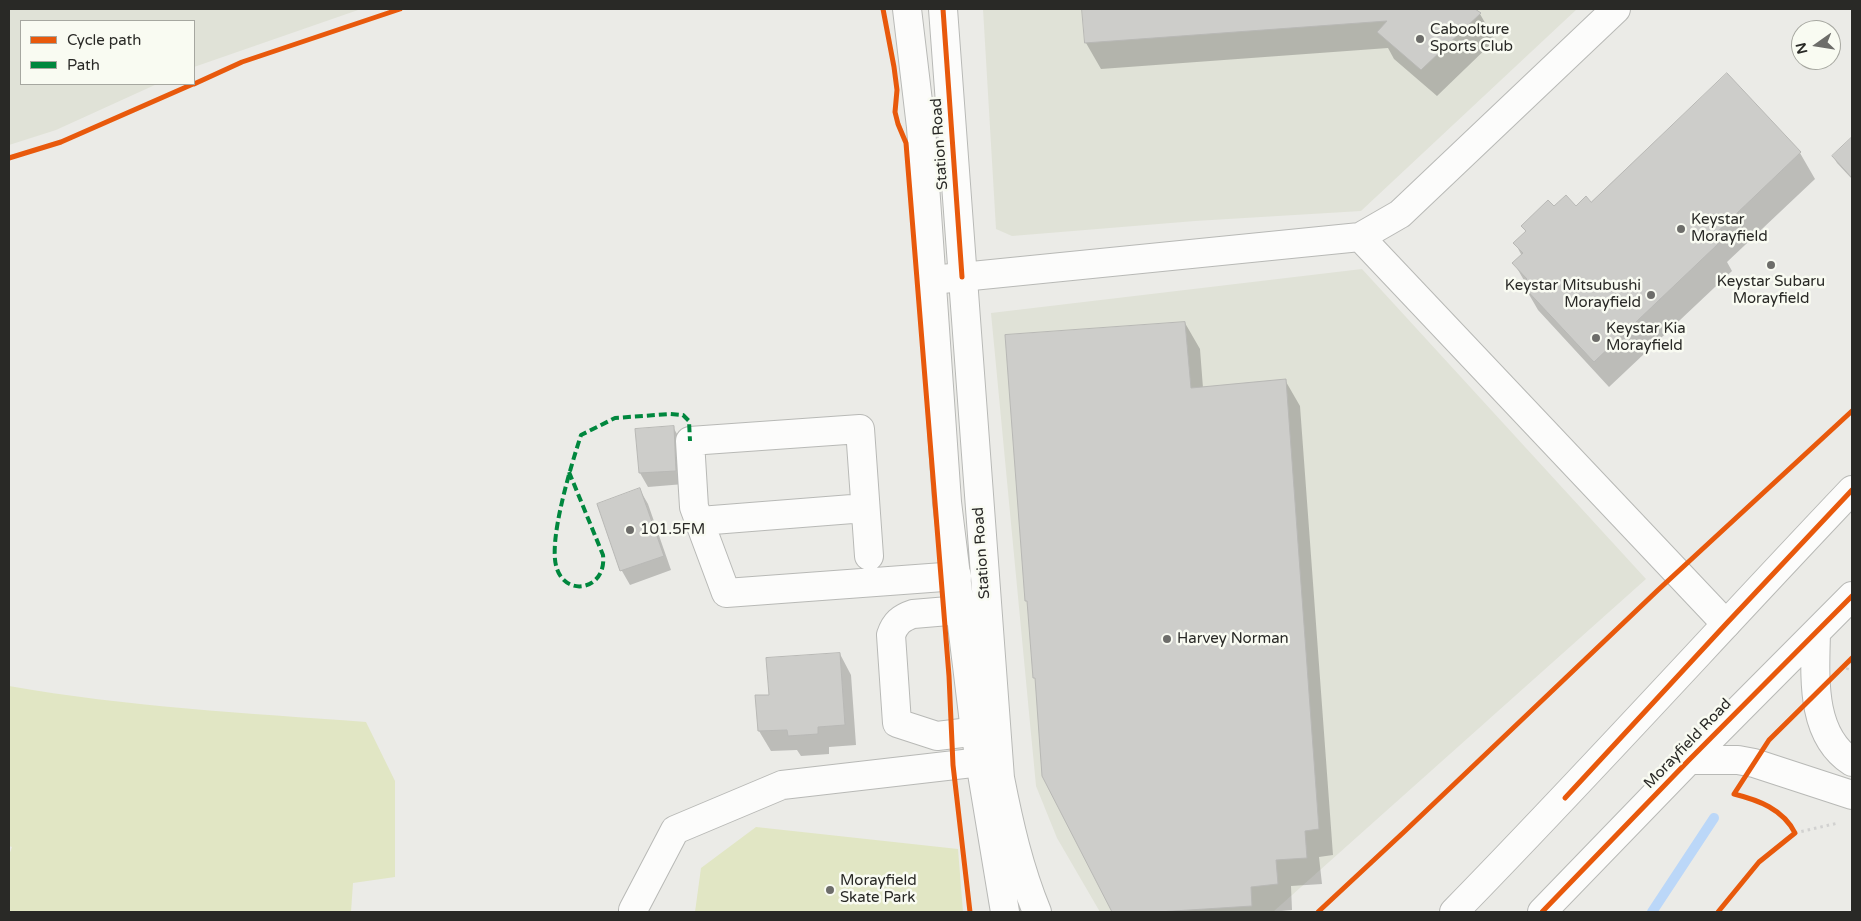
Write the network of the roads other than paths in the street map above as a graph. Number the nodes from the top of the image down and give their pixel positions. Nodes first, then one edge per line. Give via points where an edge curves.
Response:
1 (908, 9) edge
2 (943, 9) edge
3 (1616, 9) edge
4 (1360, 237) junction
5 (962, 277) junction
6 (932, 280) junction
7 (1852, 490) edge
8 (865, 508) junction
9 (700, 521) junction
10 (869, 556) dead end
11 (957, 576) junction
12 (1852, 596) edge
13 (974, 609) junction
14 (1726, 624) junction
15 (1816, 633) junction
16 (985, 730) junction
17 (1690, 760) junction
18 (981, 762) junction
19 (1852, 762) edge
20 (1852, 796) edge
21 (633, 910) dead end
22 (1005, 912) edge
23 (1037, 912) edge
24 (1454, 912) edge
25 (1542, 912) edge

1 - 6 main road, Station Road via 921,127
2 - 5 main road, Station Road
3 - 4 main road via 1400,214
4 - 5 main road
4 - 14 main road
5 - 6 main road
5 - 13 main road, Station Road
6 - 11 main road, Station Road via 947,502
7 - 14 main road
8 - 9 main road
8 - 9 main road via 860,429 690,441 694,507
8 - 10 main road
9 - 11 main road via 726,593
11 - 13 main road, Station Road
12 - 15 main road, Morayfield Road
13 - 16 main road, Station Road
13 - 16 main road via 913,614 894,626 891,635 897,723 937,736
14 - 24 main road
15 - 17 main road, Morayfield Road
15 - 19 main road via 1816,694 1820,715 1835,746
16 - 18 main road, Station Road
16 - 23 main road, Station Road via 1000,778 1023,878
17 - 20 main road via 1754,763
17 - 25 main road, Morayfield Road
18 - 21 main road via 782,785 675,830
18 - 22 main road, Station Road

